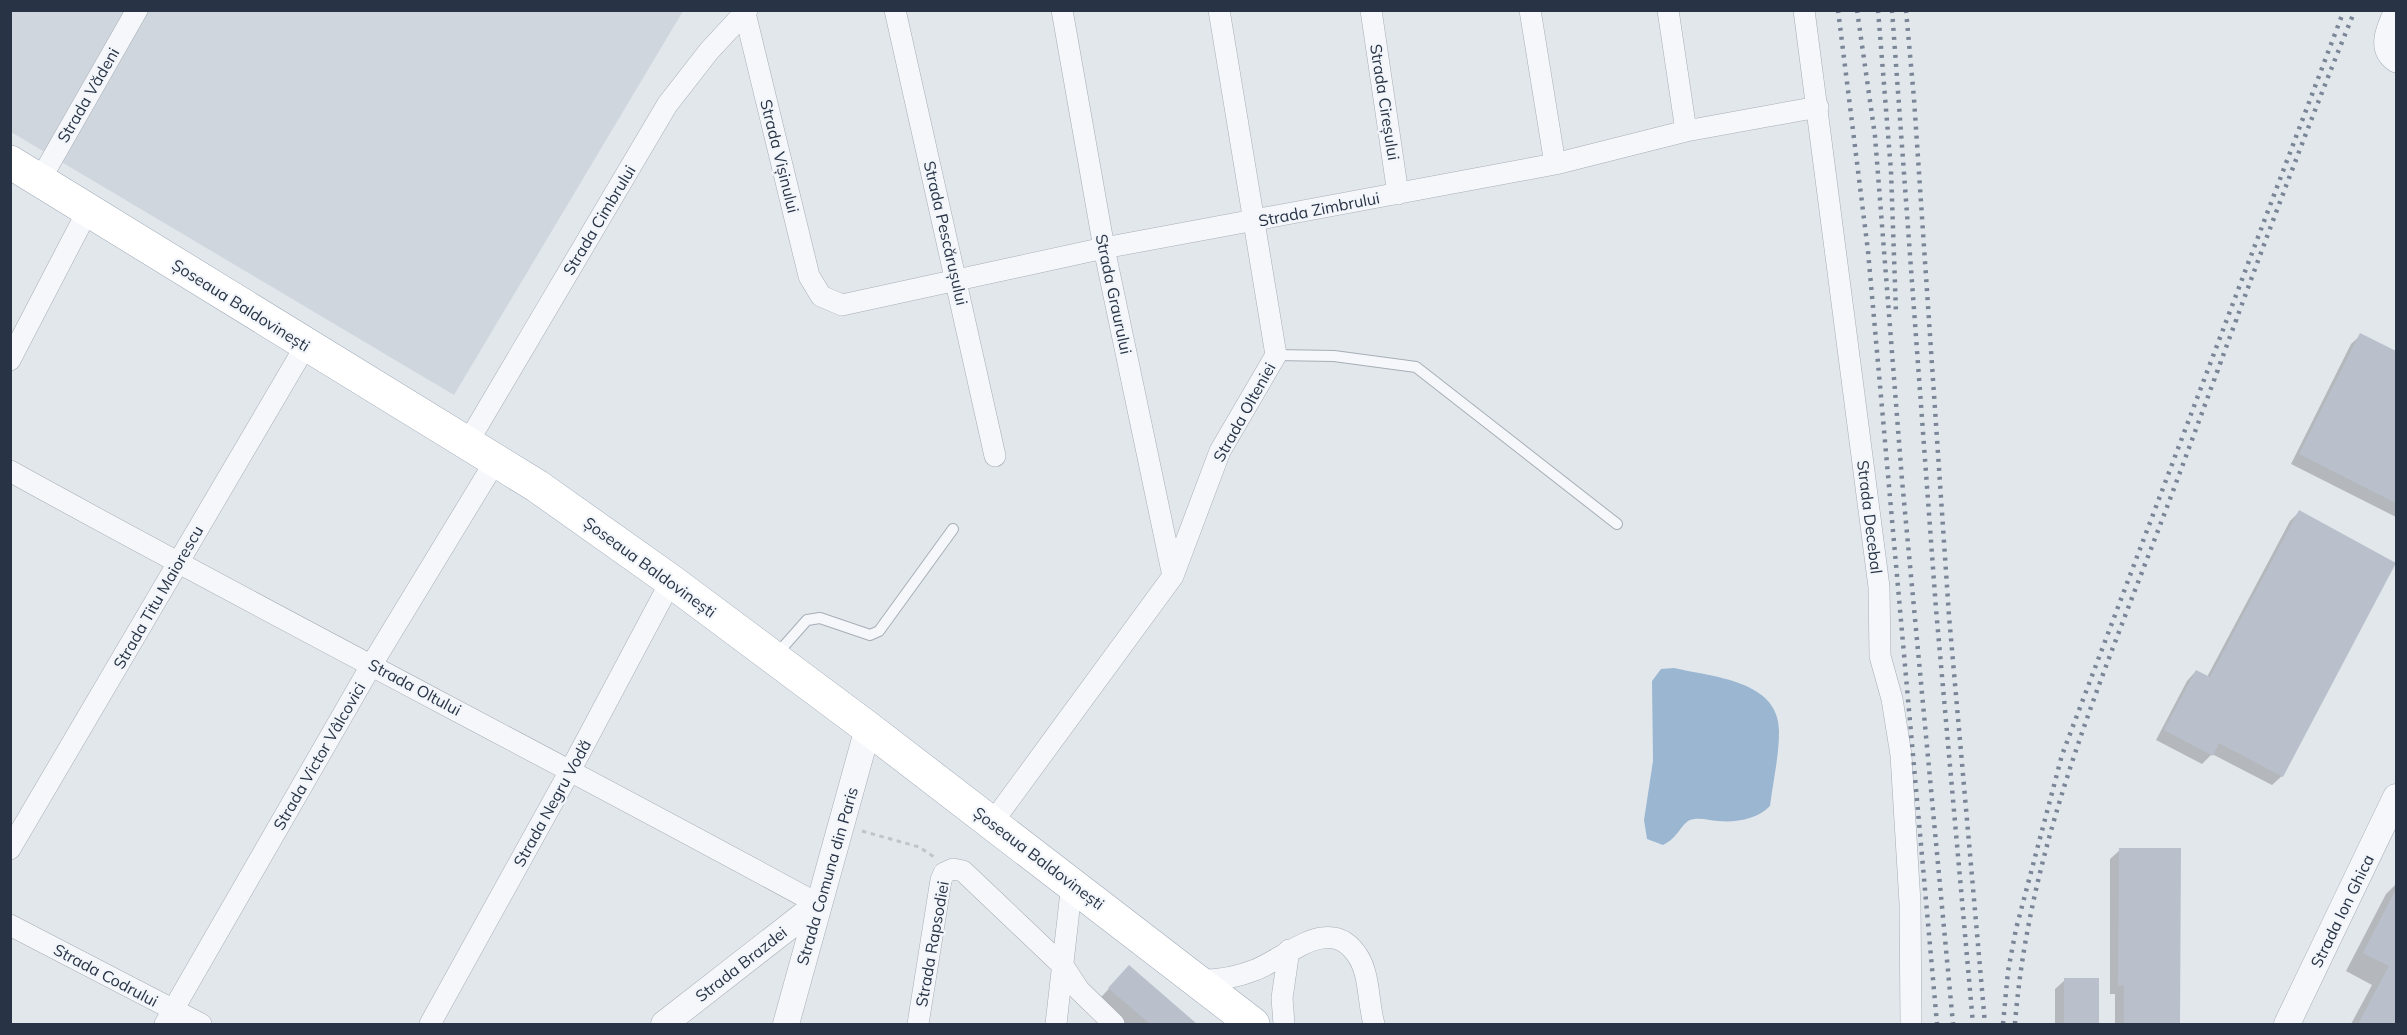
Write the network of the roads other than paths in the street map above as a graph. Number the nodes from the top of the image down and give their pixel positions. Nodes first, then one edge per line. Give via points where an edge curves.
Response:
1 (137, 10) edge
2 (895, 10) edge
3 (1062, 10) edge
4 (1219, 10) edge
5 (1371, 10) edge
6 (1530, 10) edge
7 (1668, 10) edge
8 (1804, 10) edge
9 (2395, 10) edge
10 (746, 12) edge
11 (2397, 62) edge
12 (1818, 106) junction
13 (1686, 131) junction
14 (10, 162) edge
15 (1555, 164) junction
16 (40, 180) junction
17 (1398, 194) junction
18 (88, 210) junction
19 (1254, 221) junction
20 (1104, 248) junction
21 (957, 280) junction
22 (821, 296) joint
23 (306, 345) junction
24 (1276, 355) junction
25 (10, 360) edge
26 (468, 442) junction
27 (995, 456) dead end
28 (496, 460) junction
29 (10, 471) edge
30 (1617, 524) dead end
31 (953, 529) dead end
32 (178, 563) junction
33 (1173, 576) junction
34 (671, 580) junction
35 (774, 658) junction
36 (372, 664) junction
37 (868, 728) junction
38 (571, 769) junction
39 (2397, 797) edge
40 (992, 823) junction
41 (10, 849) edge
42 (1072, 883) junction
43 (818, 904) junction
44 (10, 925) edge
45 (1288, 950) junction
46 (1064, 967) junction
47 (1197, 980) junction
48 (169, 1017) edge
49 (1240, 1020) edge
50 (201, 1024) edge
51 (430, 1024) edge
52 (664, 1024) edge
53 (786, 1024) edge
54 (918, 1024) edge
55 (1056, 1024) edge
56 (1114, 1024) edge
57 (1284, 1024) edge
58 (1374, 1024) edge
59 (1911, 1024) edge
60 (2287, 1024) edge

1 - 16 street, Strada Vădeni
2 - 21 street, Strada Pescărușului
3 - 20 street, Strada Graurului
4 - 19 street, Strada Olteniei
5 - 17 street, Strada Cireșului
6 - 15 street
7 - 13 street
8 - 12 street, Strada Decebal
9 - 11 street via 2384,39 2385,50
10 - 22 street, Strada Vișinului via 809,276
10 - 26 street, Strada Cimbrului via 667,105
12 - 13 street, Strada Zimbrului
12 - 59 street, Strada Decebal via 1879,587 1880,656 1901,755 1910,903
13 - 15 street, Strada Zimbrului
14 - 16 main road, Șoseaua Baldovinești
15 - 17 street, Strada Zimbrului
16 - 18 main road, Șoseaua Baldovinești
17 - 19 street, Strada Zimbrului
18 - 23 main road, Șoseaua Baldovinești
18 - 25 street
19 - 20 street, Strada Zimbrului
19 - 24 street, Strada Olteniei
20 - 21 street, Strada Zimbrului
20 - 33 street, Strada Graurului
21 - 22 street, Strada Zimbrului via 842,304
21 - 27 street, Strada Pescărușului
23 - 26 main road, Șoseaua Baldovinești
23 - 32 street, Strada Titu Maiorescu
24 - 30 lane via 1416,367
24 - 33 street, Strada Olteniei via 1220,451
26 - 28 main road, Șoseaua Baldovinești
28 - 34 main road, Șoseaua Baldovinești
28 - 36 street, Strada Victor Vâlcovici
29 - 32 street, Strada Oltului
31 - 35 lane via 879,631 870,636 820,618 807,620
32 - 36 street, Strada Oltului
32 - 41 street, Strada Titu Maiorescu
33 - 40 street, Strada Olteniei
34 - 35 main road, Șoseaua Baldovinești
34 - 38 street, Strada Negru Vodă
35 - 37 main road, Șoseaua Baldovinești
36 - 38 street, Strada Oltului
36 - 48 street, Strada Victor Vâlcovici
37 - 40 main road, Șoseaua Baldovinești
37 - 43 street, Strada Comuna din Paris
38 - 43 street, Strada Oltului
38 - 51 street, Strada Negru Vodă
39 - 60 street, Strada Ion Ghica
40 - 42 main road, Șoseaua Baldovinești
42 - 46 street
42 - 47 main road, Șoseaua Baldovinești
43 - 52 street, Strada Brazdei
43 - 53 street, Strada Comuna din Paris
44 - 48 street, Strada Codrului
45 - 47 street via 1274,961 1240,975
45 - 57 street via 1282,998
45 - 58 street via 1322,937 1350,946 1360,959
46 - 54 street, Strada Rapsodiei via 963,871 953,868 941,880
46 - 55 street
46 - 56 street via 1079,990
47 - 49 main road, Șoseaua Baldovinești
48 - 50 street, Strada Codrului

